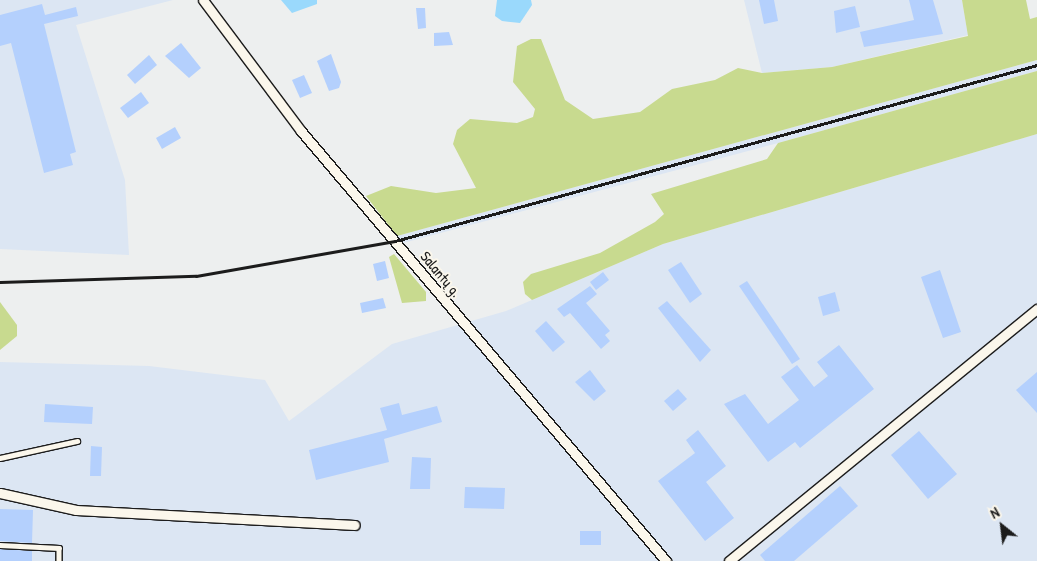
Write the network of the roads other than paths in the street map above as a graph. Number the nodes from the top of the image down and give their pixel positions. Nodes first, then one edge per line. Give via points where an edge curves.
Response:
1 (203, 0) edge
2 (1037, 309) edge
3 (77, 441) dead end
4 (0, 458) edge
5 (0, 493) edge
6 (355, 525) dead end
7 (0, 545) edge
8 (59, 561) edge
9 (666, 561) edge
10 (729, 561) edge

1 - 9 street, Salantų g. via 301,130
2 - 10 street
3 - 4 lane
5 - 6 street via 76,510
7 - 8 lane via 59,548

